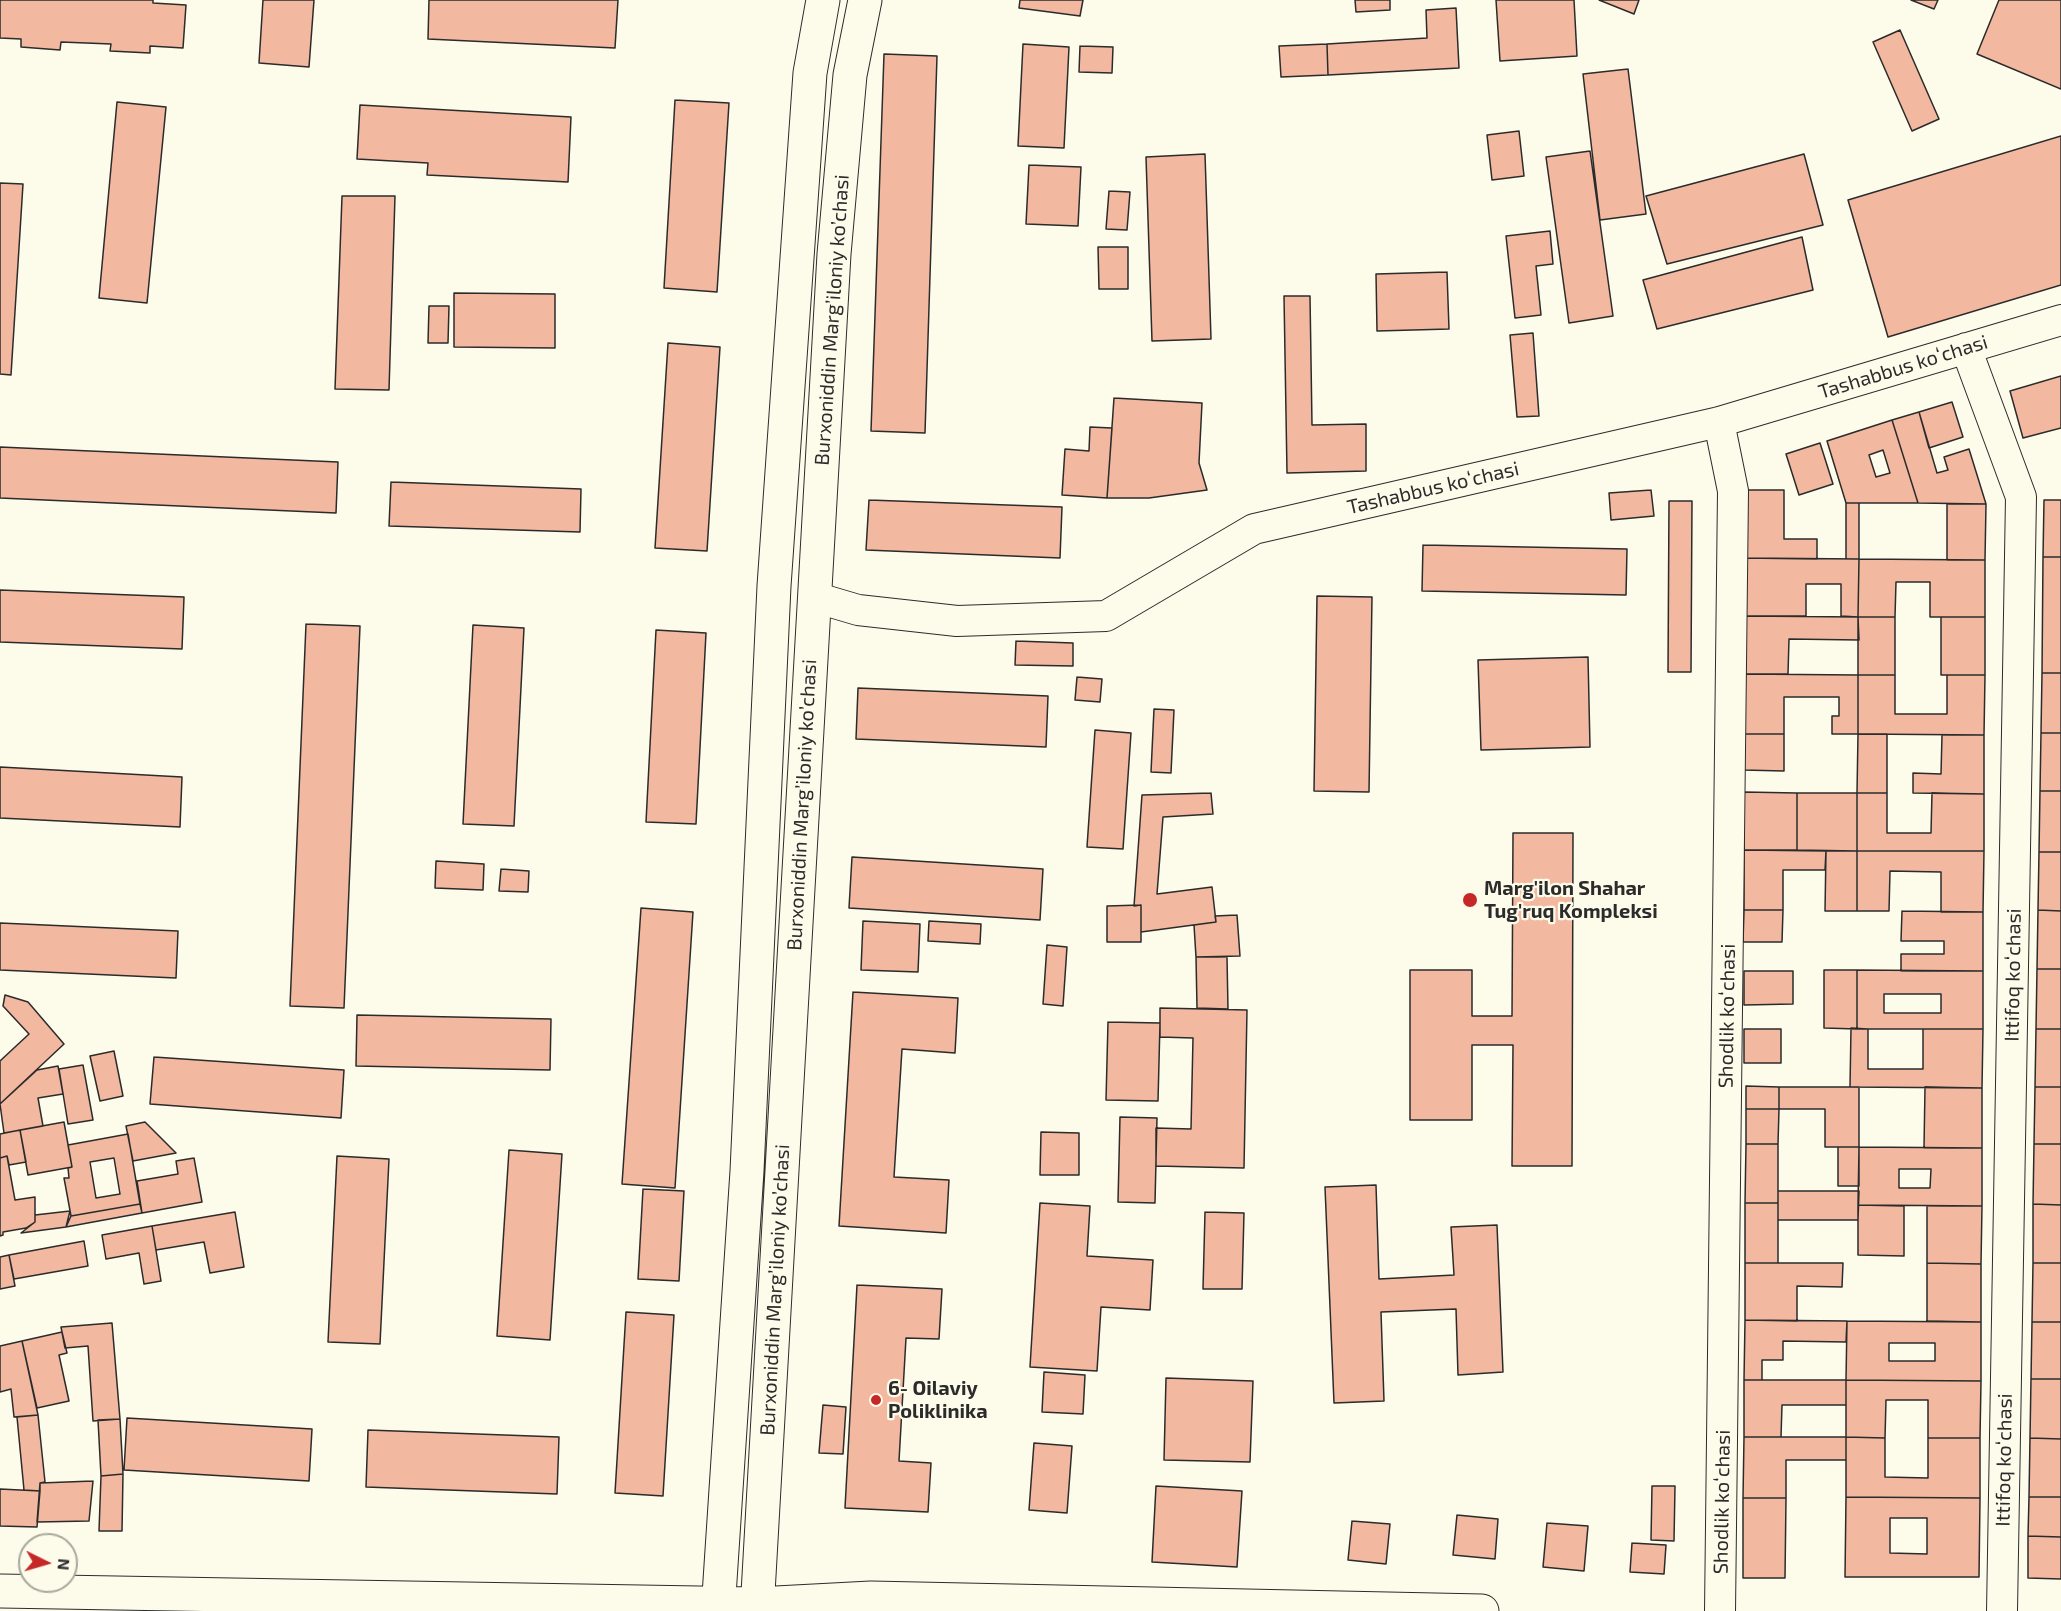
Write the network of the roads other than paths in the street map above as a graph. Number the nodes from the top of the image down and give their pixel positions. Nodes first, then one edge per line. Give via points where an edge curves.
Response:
1 (823, 0) edge
2 (865, 0) edge
3 (2061, 320) edge
4 (1966, 348) junction
5 (1719, 422) junction
6 (774, 586) junction
7 (814, 597) junction
8 (0, 1591) edge
9 (871, 1598) junction
10 (673, 1606) edge
11 (718, 1607) edge
12 (757, 1607) edge
13 (819, 1611) edge
14 (1482, 1611) edge
15 (1720, 1611) edge
16 (2002, 1611) edge

1 - 6 main road, Burxoniddin Marg’iloniy ko’chasi via 810,73
2 - 7 main road, Burxoniddin Marg’iloniy ko’chasi via 850,75 834,254
3 - 4 street, Tashabbus koʻchasi
4 - 5 street, Tashabbus koʻchasi
4 - 16 street, Ittifoq koʻchasi via 2021,496
5 - 7 street, Tashabbus koʻchasi via 1254,529 1106,616 957,621 858,610
5 - 15 street, Shodlik koʻchasi via 1733,491
6 - 7 main road
6 - 11 main road, Burxoniddin Marg’iloniy ko’chasi via 747,1171
7 - 12 main road, Burxoniddin Marg’iloniy ko’chasi
8 - 10 main road
9 - 12 main road
9 - 13 main road
9 - 14 main road
10 - 11 main road
11 - 12 main road

